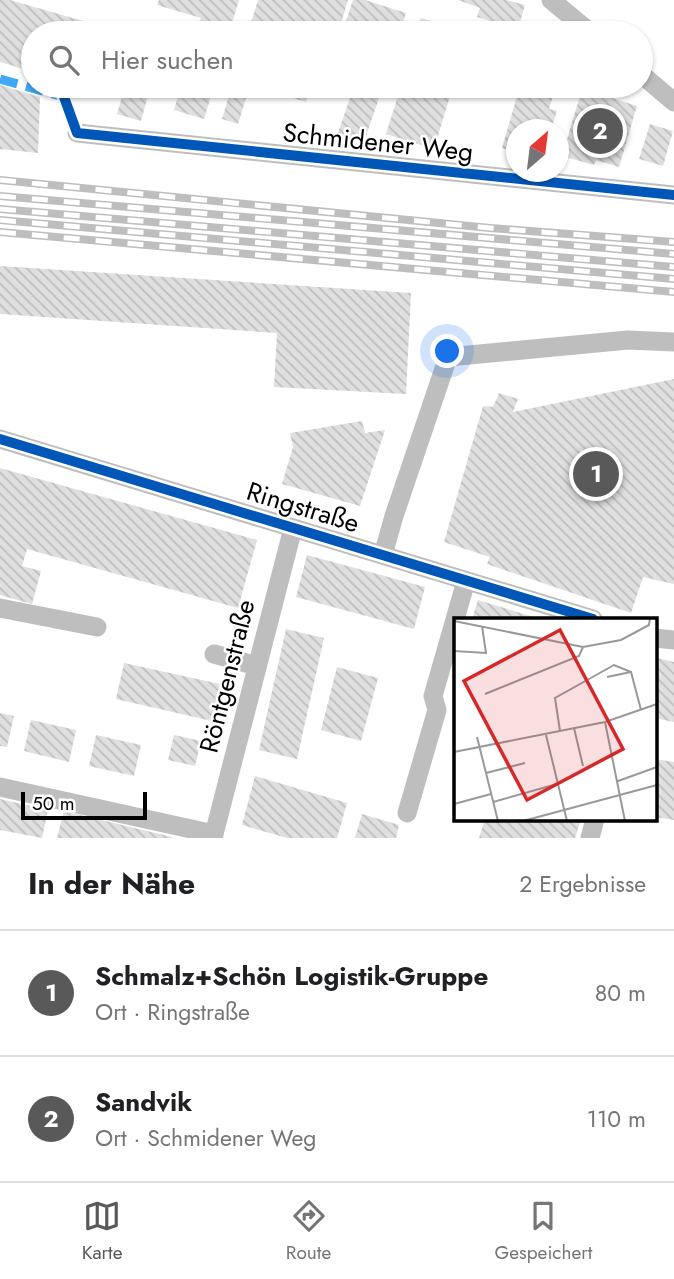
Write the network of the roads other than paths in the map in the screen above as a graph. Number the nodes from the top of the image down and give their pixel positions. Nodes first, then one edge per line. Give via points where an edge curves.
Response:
1 (551, 0) edge
2 (576, 21) edge
3 (653, 84) edge
4 (674, 102) edge
5 (77, 133) dead end
6 (674, 195) edge
7 (674, 342) edge
8 (0, 439) edge
9 (293, 528) junction
10 (383, 555) junction
11 (466, 581) junction
12 (0, 607) edge
13 (455, 618) edge
14 (590, 618) edge
15 (454, 623) edge
16 (97, 627) dead end
17 (656, 638) edge
18 (674, 640) edge
19 (214, 654) dead end
20 (257, 666) junction
21 (0, 787) edge
22 (407, 813) dead end
23 (595, 820) edge
24 (213, 836) edge
25 (590, 838) edge

1 - 2 street
3 - 4 street
5 - 6 street, Schmidener Weg
7 - 10 street via 628,340 448,357
8 - 9 street, Ringstraße
9 - 10 street, Ringstraße
9 - 20 street, Röntgenstraße
10 - 11 street, Ringstraße
11 - 13 street
11 - 14 street, Ringstraße
12 - 16 street
15 - 22 street via 433,696 437,710
17 - 18 street
19 - 20 street
20 - 24 street, Röntgenstraße
21 - 24 street
23 - 25 street

